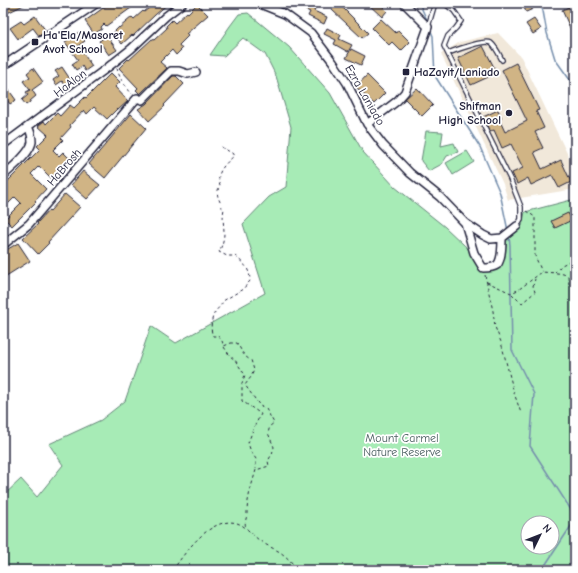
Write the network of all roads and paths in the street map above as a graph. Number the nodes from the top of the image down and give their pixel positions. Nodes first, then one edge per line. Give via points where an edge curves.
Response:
1 (97, 3) edge
2 (183, 3) edge
3 (258, 3) edge
4 (404, 3) edge
5 (435, 3) edge
6 (444, 3) edge
7 (428, 27) junction
8 (448, 53) junction
9 (502, 60) dead end
10 (115, 62) junction
11 (3, 66) edge
12 (196, 72) dead end
13 (137, 98) junction
14 (367, 124) junction
15 (28, 127) junction
16 (3, 145) edge
17 (221, 147) dead end
18 (3, 176) edge
19 (521, 207) junction
20 (465, 223) junction
21 (517, 226) joint
22 (502, 238) junction
23 (3, 245) edge
24 (575, 258) edge
25 (542, 272) junction
26 (554, 273) junction
27 (535, 277) junction
28 (511, 293) junction
29 (575, 296) edge
30 (224, 346) junction
31 (521, 413) dead end
32 (256, 470) junction
33 (247, 529) junction
34 (173, 570) edge
35 (297, 570) edge

1 - 11 street
2 - 10 street, HaAlon
3 - 14 street, Ezra Laniado via 285,14 311,33 347,83
4 - 7 street
5 - 7 lane
6 - 8 lane via 461,21 448,36 444,46
7 - 14 street via 405,92
8 - 9 lane via 487,42 495,47
8 - 19 lane via 510,179
10 - 13 path via 118,75
10 - 15 street, HaAlon
12 - 13 street via 171,72 142,100
13 - 23 street, HaBrosh via 29,224
14 - 20 street, Ezra Laniado via 410,174 440,197
15 - 16 street, HaAlon
15 - 18 street via 32,142 30,149
17 - 30 path via 234,156 219,173 220,185 217,192 224,209 224,235 219,252 235,256 250,274 250,281 243,289 223,300 222,306 214,314 211,332 213,336 218,336
19 - 21 lane via 521,219
19 - 25 path via 535,216 535,256
20 - 22 street, Ezra Laniado via 491,239
20 - 22 street, Ezra Laniado via 474,253 484,268 492,267 500,261
21 - 22 street
24 - 26 path
25 - 26 path
25 - 27 path
26 - 29 path via 564,273 568,276 569,285
27 - 28 path
27 - 28 path via 535,292 522,303
28 - 31 path via 486,282 495,327
30 - 32 path via 245,375 242,400 261,414 248,443 256,459
30 - 32 path via 237,343 247,359 251,360 254,370 245,385 260,406 266,409 274,423 268,433 274,447 269,466
32 - 33 path via 246,508
33 - 34 path via 230,522 213,527 199,538
33 - 35 path via 259,540 281,552

